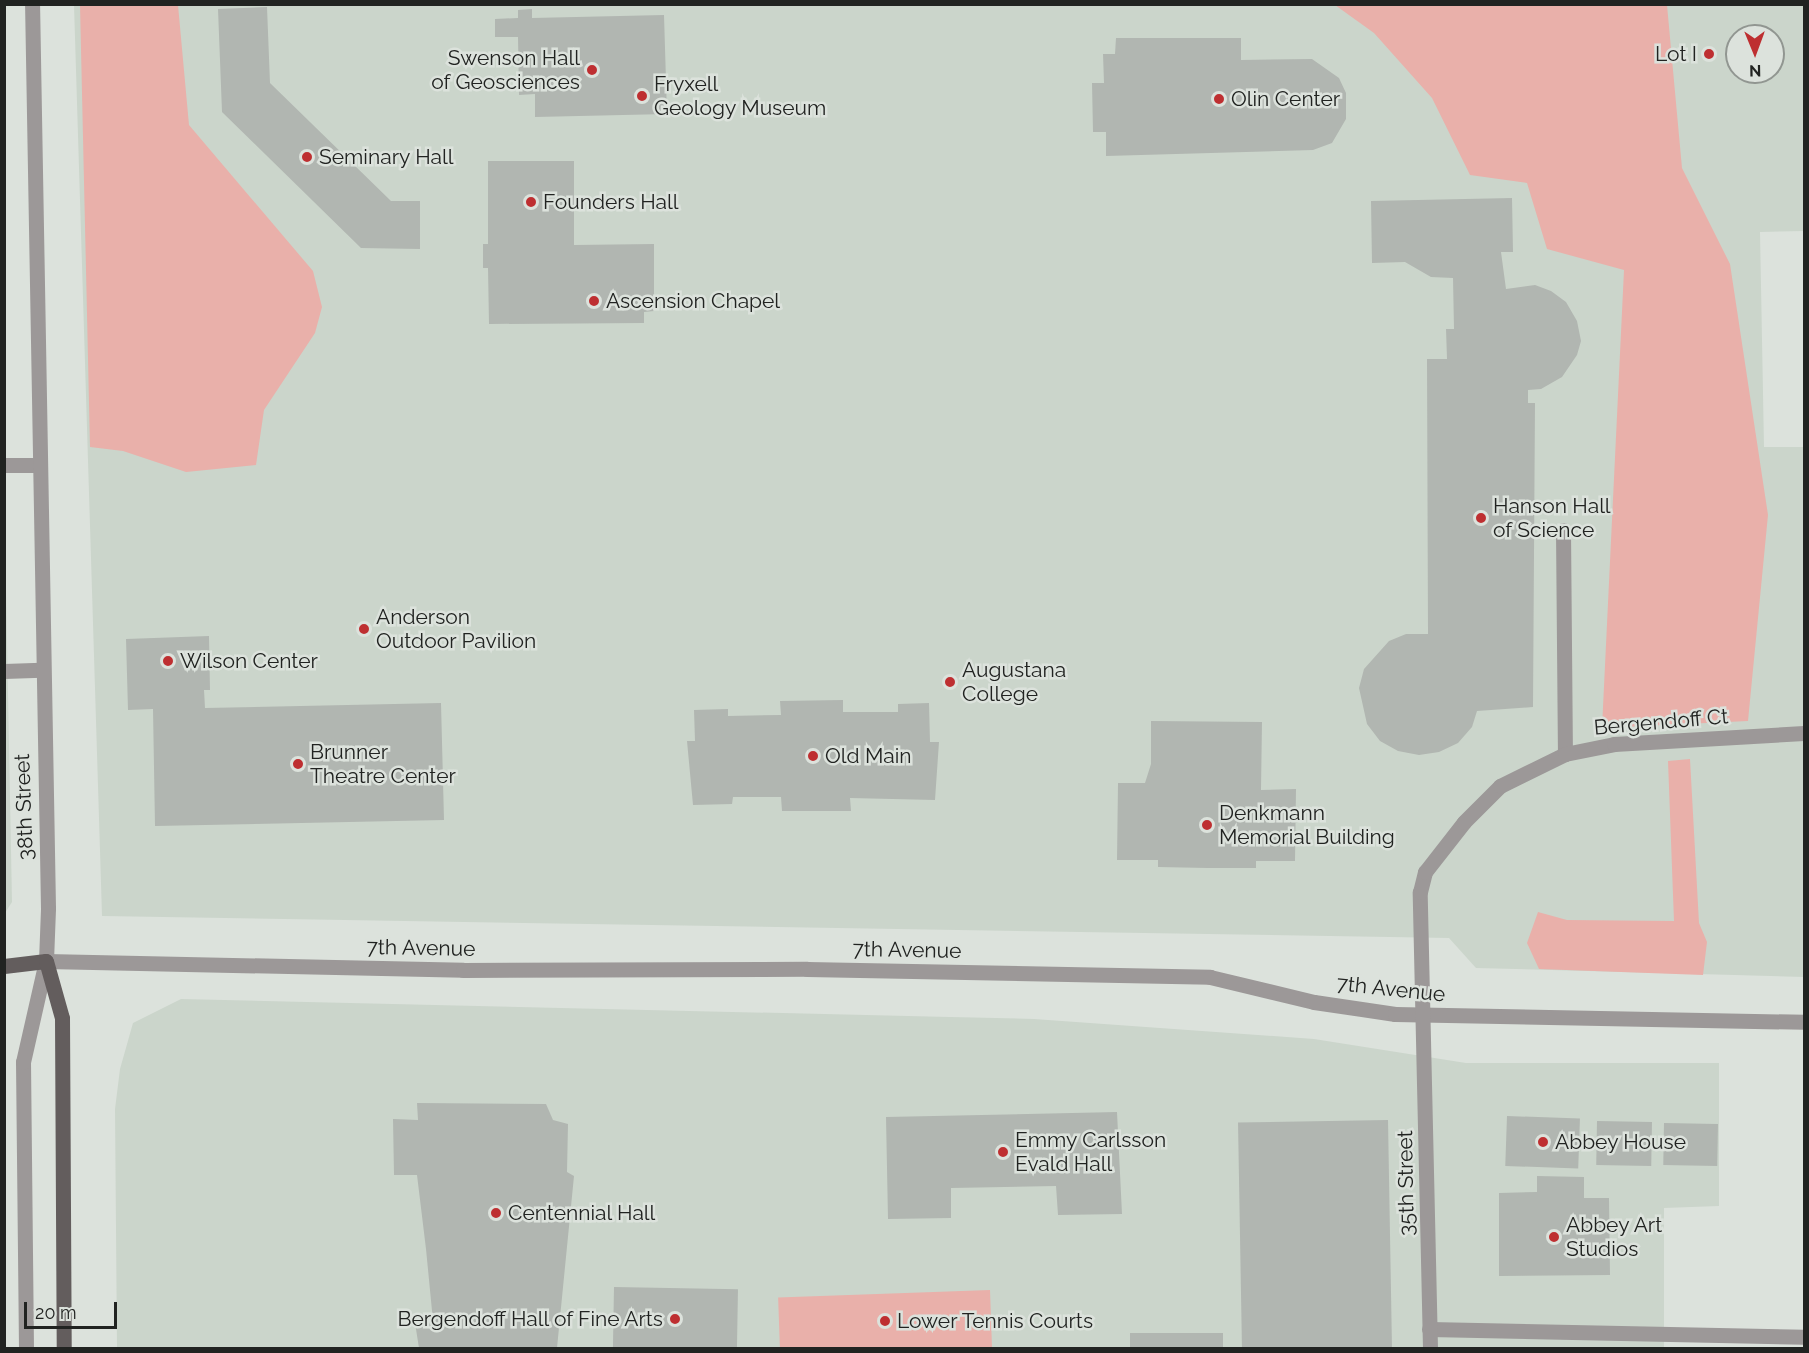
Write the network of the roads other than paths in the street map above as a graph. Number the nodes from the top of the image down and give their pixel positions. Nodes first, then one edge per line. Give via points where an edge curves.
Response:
1 (33, 4) edge
2 (4, 465) edge
3 (39, 465) junction
4 (1563, 530) dead end
5 (41, 670) junction
6 (4, 671) edge
7 (1804, 733) edge
8 (1565, 754) junction
9 (46, 961) junction
10 (4, 966) edge
11 (1422, 1016) junction
12 (1804, 1022) edge
13 (1429, 1329) junction
14 (1804, 1337) edge
15 (26, 1348) edge
16 (64, 1348) edge
17 (1430, 1348) edge

1 - 3 street, 38th Street
2 - 3 street
3 - 5 street, 38th Street
4 - 8 street
5 - 6 street
5 - 9 street, 38th Street
7 - 8 street, Bergendoff Ct via 1614,744
8 - 11 street, Bergendoff Ct via 1500,786 1464,822 1425,872 1420,892
9 - 10 main road, 7th Avenue
9 - 11 street, 7th Avenue via 462,970 807,969 1210,977 1314,1002
9 - 15 street, 38th Street via 23,1062
9 - 16 main road, 38th Street via 64,1039
11 - 12 street, 7th Avenue
11 - 13 street, 35th Street
13 - 14 street
13 - 17 street, 35th Street

